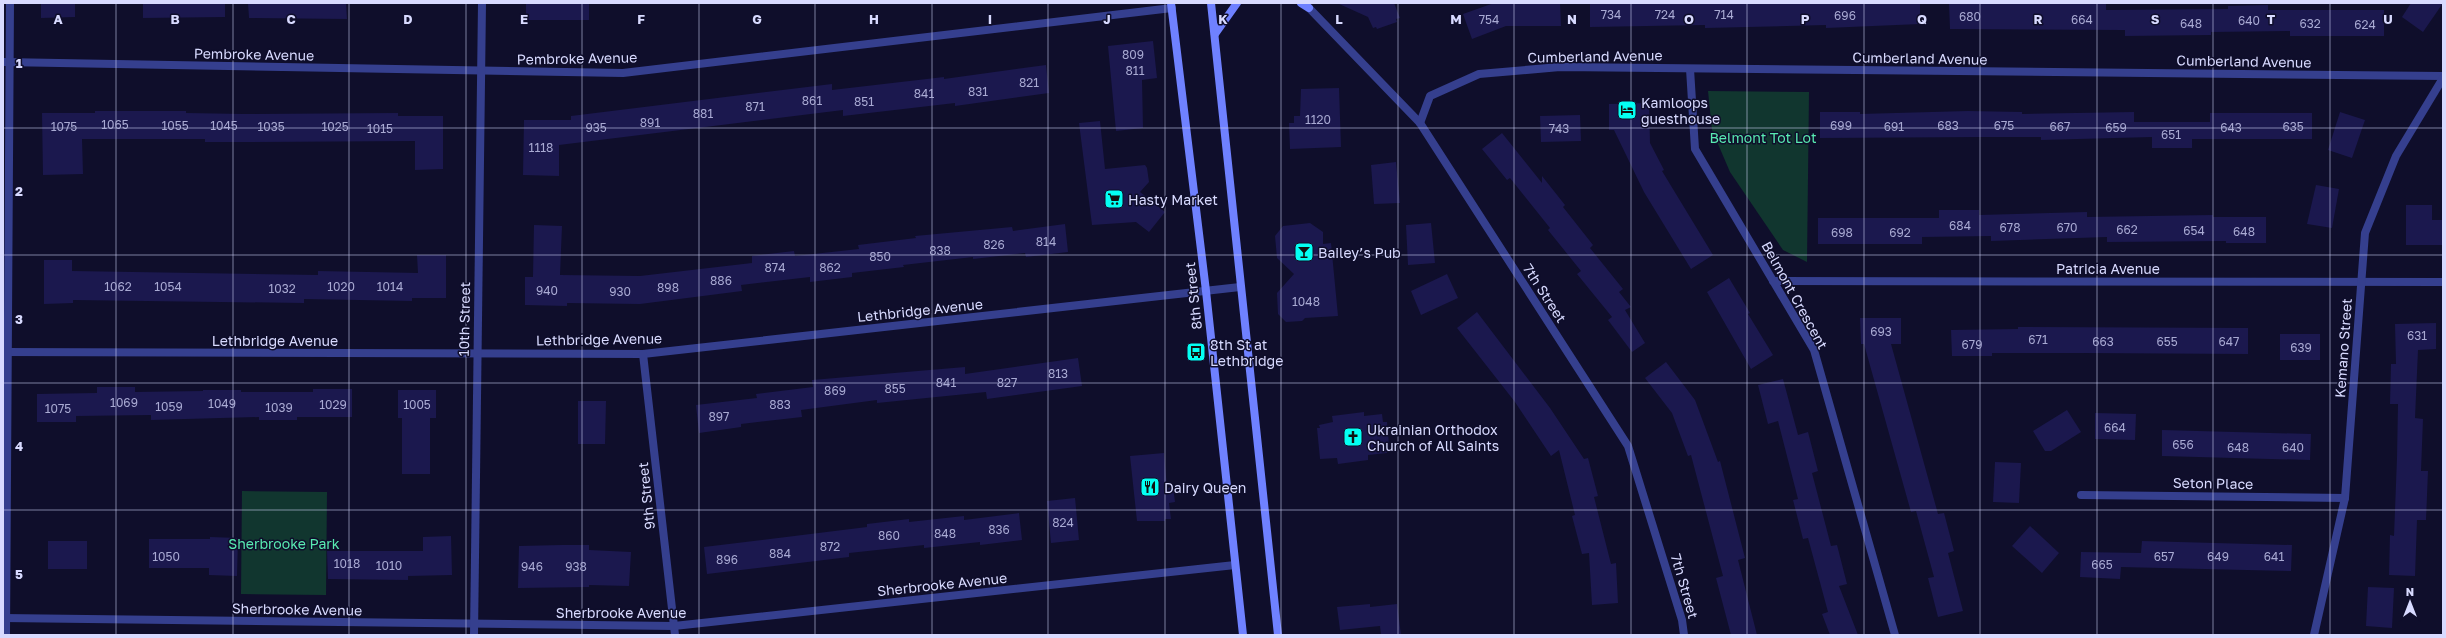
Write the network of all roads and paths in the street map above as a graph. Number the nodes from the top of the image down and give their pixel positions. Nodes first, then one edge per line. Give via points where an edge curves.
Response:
1 (10, 3) edge
2 (482, 3) edge
3 (1211, 3) edge
4 (1237, 3) edge
5 (1301, 3) edge
6 (1171, 5) edge
7 (1309, 8) joint
8 (1214, 34) junction
9 (6, 62) edge
10 (1690, 69) junction
11 (481, 72) junction
12 (2443, 77) edge
13 (1420, 123) junction
14 (1773, 281) junction
15 (2361, 282) junction
16 (2443, 282) edge
17 (1240, 287) junction
18 (1206, 291) junction
19 (6, 352) edge
20 (477, 353) junction
21 (643, 354) junction
22 (2081, 495) dead end
23 (2345, 498) junction
24 (1235, 565) junction
25 (4, 618) edge
26 (474, 624) junction
27 (674, 631) edge
28 (6, 635) edge
29 (474, 635) edge
30 (1243, 635) edge
31 (1278, 635) edge
32 (1684, 635) edge
33 (1895, 635) edge
34 (2314, 635) edge

1 - 9 street
2 - 11 street, 10th Street
3 - 8 main road
4 - 8 main road
5 - 7 main road
6 - 11 street, Pembroke Avenue via 623,73
6 - 18 main road, 8th Street
7 - 13 street, 7th Street
8 - 17 main road
9 - 11 street, Pembroke Avenue
9 - 19 street
10 - 12 street, Cumberland Avenue
10 - 13 street, Cumberland Avenue via 1560,67 1479,74 1430,96
10 - 14 street, Belmont Crescent via 1695,149
11 - 20 street, 10th Street
12 - 15 street, Kemano Street via 2396,156 2387,177 2365,233
13 - 32 street, 7th Street via 1628,446 1682,620
14 - 15 street, Patricia Avenue
14 - 33 street, Belmont Crescent via 1814,350
15 - 16 street, Patricia Avenue
15 - 23 street, Kemano Street
17 - 18 street, Lethbridge Avenue
17 - 31 main road
18 - 21 street, Lethbridge Avenue
18 - 24 main road, 8th Street
19 - 20 street, Lethbridge Avenue
19 - 25 street
20 - 21 street, Lethbridge Avenue
20 - 26 street, 10th Street
21 - 27 street, 9th Street
22 - 23 street, Seton Place
23 - 34 street, Kemano Street
24 - 27 street, Sherbrooke Avenue
24 - 30 main road, 8th Street
25 - 26 street, Sherbrooke Avenue
25 - 28 street
26 - 27 street, Sherbrooke Avenue
26 - 29 street, 10th Street

